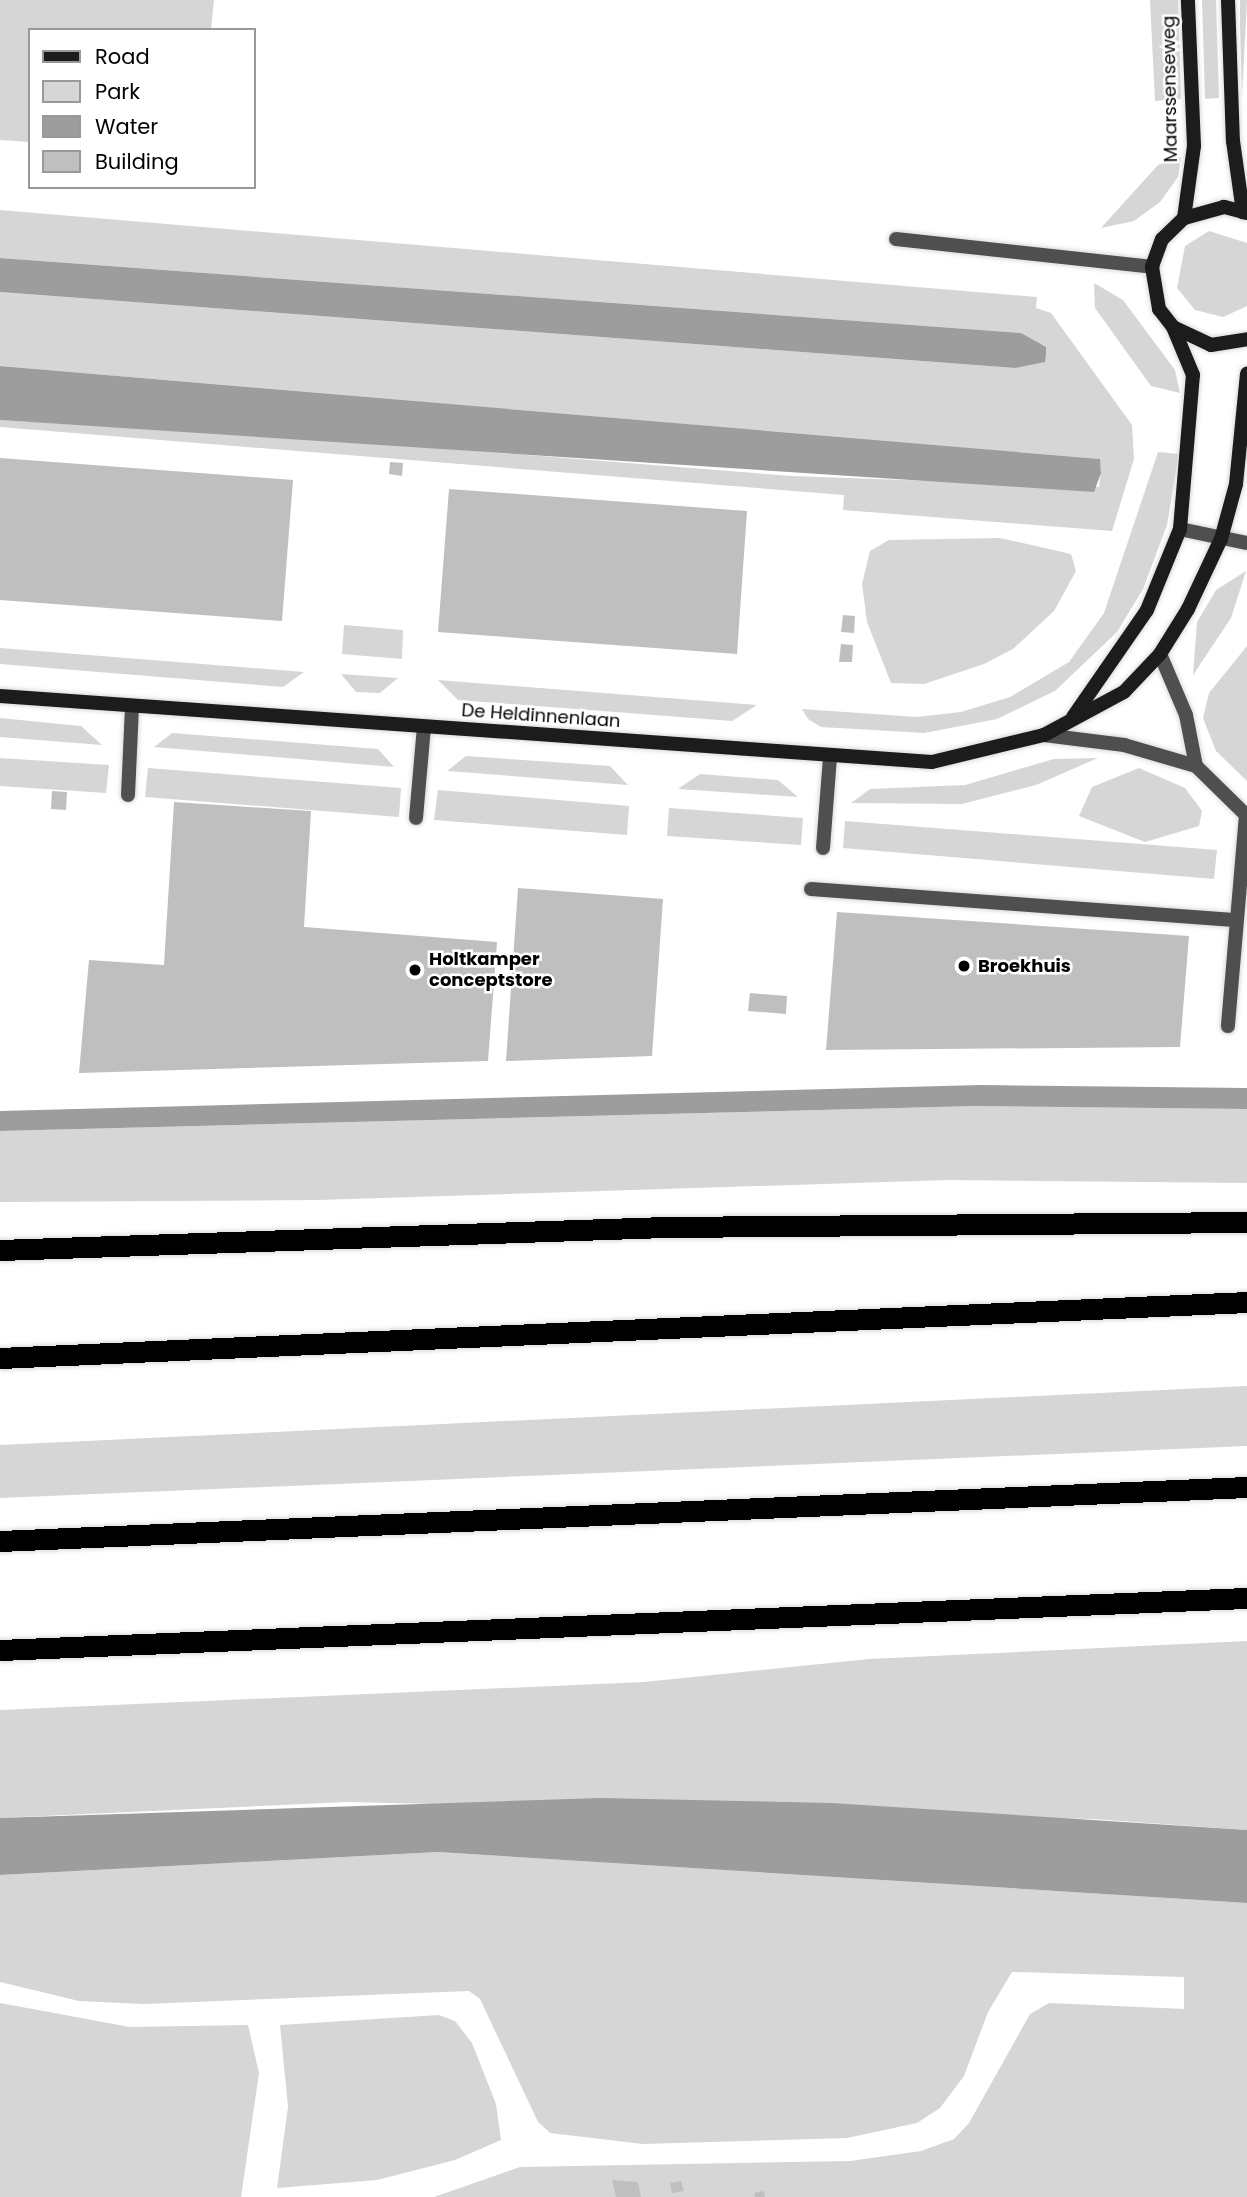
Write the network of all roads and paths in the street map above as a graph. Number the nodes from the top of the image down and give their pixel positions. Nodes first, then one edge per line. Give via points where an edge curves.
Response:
1 (1188, 0) edge
2 (1228, 0) edge
3 (1245, 213) edge
4 (1184, 218) junction
5 (896, 239) dead end
6 (1152, 267) junction
7 (1173, 327) junction
8 (1247, 339) edge
9 (1247, 374) edge
10 (1180, 529) junction
11 (1221, 539) junction
12 (1247, 543) edge
13 (1160, 653) junction
14 (0, 696) edge
15 (132, 706) junction
16 (1073, 718) junction
17 (424, 727) junction
18 (1044, 735) junction
19 (830, 757) junction
20 (1196, 766) junction
21 (128, 795) dead end
22 (416, 818) dead end
23 (823, 848) dead end
24 (811, 889) dead end
25 (1234, 920) junction
26 (1228, 1026) dead end
27 (1247, 1222) edge
28 (0, 1250) edge
29 (1247, 1302) edge
30 (0, 1357) edge
31 (1247, 1487) edge
32 (0, 1541) edge
33 (1247, 1598) edge
34 (0, 1650) edge

1 - 4 street, Maarssenseweg via 1194,146
2 - 3 street via 1233,141
3 - 4 street via 1224,207
4 - 6 street via 1162,239
5 - 6 street
6 - 7 street, De Heldinnenlaan via 1159,309
7 - 8 street via 1211,345
7 - 10 street, De Heldinnenlaan via 1193,375
9 - 11 street, De Heldinnenlaan via 1236,484
10 - 11 street
10 - 16 street, De Heldinnenlaan via 1147,610
11 - 12 street
11 - 13 street, De Heldinnenlaan
13 - 16 street, De Heldinnenlaan via 1124,692
13 - 20 street via 1186,715
14 - 15 street, De Heldinnenlaan
15 - 17 street, De Heldinnenlaan
15 - 21 street
16 - 18 street, De Heldinnenlaan
17 - 19 street, De Heldinnenlaan
17 - 22 street
18 - 19 street, De Heldinnenlaan via 932,762
18 - 20 street via 1124,745
19 - 23 street
20 - 25 street via 1246,815
24 - 25 street
25 - 26 street
27 - 28 highway via 666,1227
29 - 30 highway
31 - 32 highway
33 - 34 highway

